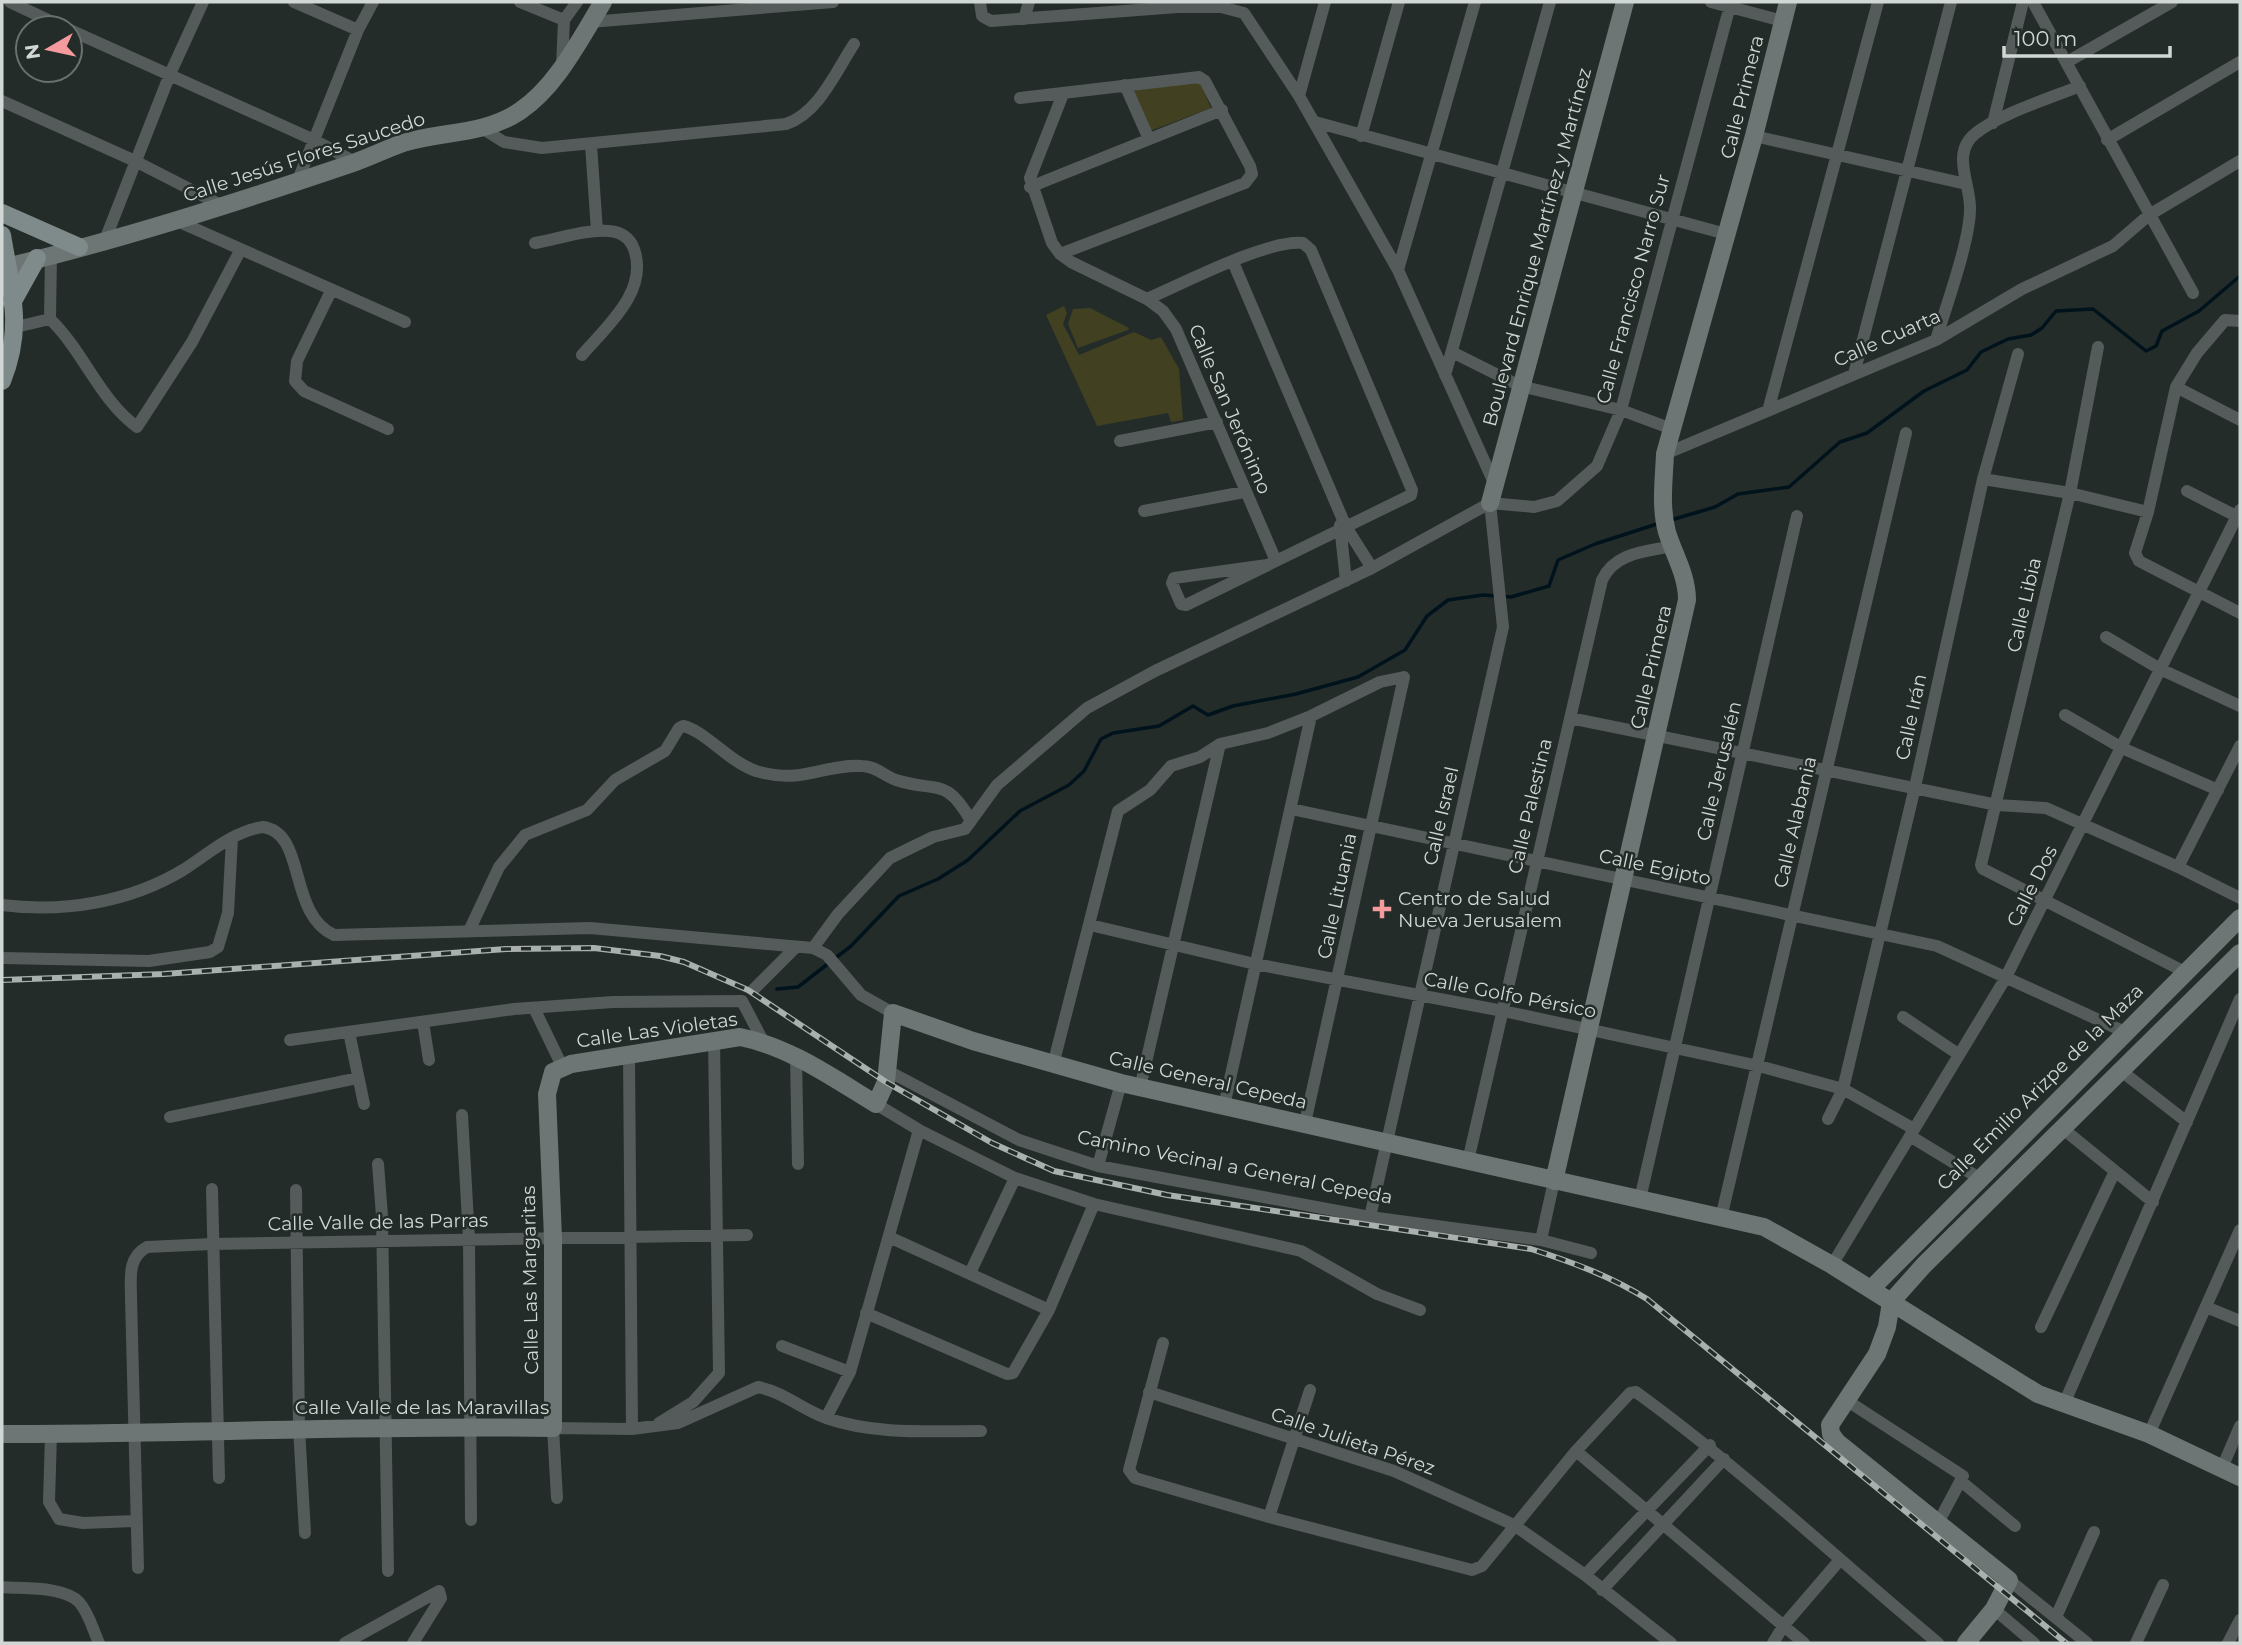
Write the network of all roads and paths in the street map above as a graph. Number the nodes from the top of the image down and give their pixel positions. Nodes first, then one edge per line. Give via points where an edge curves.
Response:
1 (10, 2) edge
2 (203, 2) edge
3 (294, 2) edge
4 (373, 2) edge
5 (520, 2) edge
6 (577, 2) edge
7 (603, 2) edge
8 (833, 2) edge
9 (980, 2) edge
10 (1029, 2) edge
11 (1325, 2) edge
12 (1399, 2) edge
13 (1475, 2) edge
14 (1550, 2) edge
15 (1625, 2) edge
16 (1711, 2) edge
17 (1788, 2) edge
18 (1878, 2) edge
19 (1951, 2) edge
20 (2023, 2) edge
21 (2033, 2) edge
22 (2172, 2) edge
23 (1178, 4) edge
24 (1730, 4) edge
25 (1102, 7) edge
26 (1246, 7) edge
27 (35, 14) edge
28 (1024, 19) junction
29 (564, 20) junction
30 (590, 22) junction
31 (1783, 22) junction
32 (358, 30) junction
33 (84, 36) edge
34 (854, 44) dead end
35 (2067, 62) junction
36 (2240, 62) edge
37 (562, 66) junction
38 (170, 74) junction
39 (1125, 85) junction
40 (2080, 86) junction
41 (1063, 94) junction
42 (1299, 96) junction
43 (1020, 98) dead end
44 (2, 101) edge
45 (1222, 110) junction
46 (1315, 122) junction
47 (1993, 123) junction
48 (483, 129) junction
49 (1361, 136) junction
50 (1754, 136) junction
51 (1149, 139) junction
52 (314, 140) junction
53 (2107, 140) junction
54 (591, 145) junction
55 (1836, 154) junction
56 (1433, 155) junction
57 (135, 161) junction
58 (2240, 161) edge
59 (355, 162) junction
60 (1500, 171) junction
61 (1907, 171) junction
62 (298, 180) junction
63 (1966, 184) junction
64 (1030, 187) junction
65 (1574, 190) junction
66 (219, 204) junction
67 (2, 213) edge
68 (2149, 215) junction
69 (1670, 219) junction
70 (175, 220) junction
71 (597, 231) junction
72 (1727, 234) junction
73 (2, 235) edge
74 (106, 240) junction
75 (535, 243) dead end
76 (79, 247) junction
77 (241, 249) junction
78 (1060, 254) junction
79 (44, 256) junction
80 (1233, 262) junction
81 (4, 267) edge
82 (1398, 270) junction
83 (331, 291) junction
84 (2193, 293) dead end
85 (1147, 299) junction
86 (11, 309) edge
87 (50, 319) junction
88 (2240, 321) edge
89 (404, 323) dead end
90 (1936, 340) junction
91 (2098, 347) dead end
92 (1452, 352) junction
93 (2018, 354) dead end
94 (582, 355) dead end
95 (1854, 374) junction
96 (1445, 375) junction
97 (2, 381) edge
98 (1520, 386) junction
99 (2176, 387) junction
100 (1621, 410) junction
101 (1768, 411) junction
102 (2240, 421) edge
103 (1217, 422) junction
104 (388, 429) dead end
105 (1672, 429) junction
106 (1906, 433) dead end
107 (1120, 440) dead end
108 (1665, 454) junction
109 (1983, 479) junction
110 (1495, 485) junction
111 (2187, 491) dead end
112 (1244, 492) junction
113 (2070, 493) junction
114 (1490, 503) junction
115 (1144, 511) dead end
116 (2148, 512) junction
117 (2239, 515) edge
118 (1797, 516) dead end
119 (1343, 524) junction
120 (1670, 538) junction
121 (1272, 563) junction
122 (1372, 568) junction
123 (1346, 581) junction
124 (2198, 593) junction
125 (2240, 613) edge
126 (2106, 637) dead end
127 (2160, 669) junction
128 (2240, 706) edge
129 (2065, 715) dead end
130 (1311, 716) junction
131 (1570, 718) junction
132 (1657, 735) junction
133 (1220, 744) junction
134 (2240, 746) edge
135 (2122, 748) junction
136 (1743, 751) junction
137 (1828, 770) junction
138 (1915, 788) junction
139 (2218, 790) junction
140 (1997, 804) junction
141 (1291, 809) junction
142 (971, 821) junction
143 (2084, 826) junction
144 (1372, 827) junction
145 (232, 838) junction
146 (1454, 845) junction
147 (1538, 862) junction
148 (2179, 867) junction
149 (1625, 881) junction
150 (2240, 898) edge
151 (1711, 899) junction
152 (2046, 902) junction
153 (2, 905) edge
154 (1793, 915) junction
155 (2240, 918) edge
156 (1090, 925) junction
157 (469, 931) junction
158 (1879, 933) junction
159 (1174, 944) junction
160 (795, 948) junction
161 (813, 948) junction
162 (2240, 953) edge
163 (2, 958) edge
164 (1255, 964) junction
165 (2185, 972) junction
166 (2005, 978) junction
167 (1338, 980) junction
168 (749, 995) junction
169 (1420, 996) junction
170 (2240, 999) edge
171 (534, 1008) junction
172 (1503, 1011) junction
173 (893, 1013) junction
174 (1903, 1017) dead end
175 (423, 1022) junction
176 (1590, 1030) junction
177 (349, 1031) junction
178 (2125, 1032) junction
179 (290, 1040) dead end
180 (714, 1040) junction
181 (763, 1041) junction
182 (1675, 1047) junction
183 (1958, 1054) junction
184 (629, 1056) junction
185 (796, 1056) junction
186 (429, 1060) dead end
187 (1053, 1065) junction
188 (562, 1066) junction
189 (1759, 1066) junction
190 (2120, 1070) junction
191 (888, 1071) junction
192 (358, 1078) junction
193 (1121, 1083) junction
194 (1140, 1088) junction
195 (1843, 1089) junction
196 (364, 1104) dead end
197 (876, 1104) junction
198 (1224, 1106) junction
199 (462, 1115) dead end
200 (170, 1117) dead end
201 (1828, 1119) dead end
202 (2187, 1122) junction
203 (1305, 1123) junction
204 (2062, 1128) junction
205 (919, 1130) junction
206 (1912, 1132) junction
207 (1389, 1143) junction
208 (1468, 1161) junction
209 (378, 1164) dead end
210 (799, 1164) dead end
211 (1098, 1166) junction
212 (2115, 1171) junction
213 (1015, 1178) junction
214 (1979, 1178) junction
215 (1554, 1181) junction
216 (212, 1189) dead end
217 (296, 1190) dead end
218 (1640, 1199) junction
219 (2153, 1202) junction
220 (1094, 1204) junction
221 (1370, 1217) junction
222 (1721, 1219) junction
223 (2240, 1230) edge
224 (718, 1235) junction
225 (747, 1235) dead end
226 (633, 1236) junction
227 (889, 1237) junction
228 (553, 1238) junction
229 (469, 1239) junction
230 (1541, 1240) junction
231 (383, 1242) junction
232 (212, 1244) junction
233 (297, 1244) junction
234 (1591, 1253) dead end
235 (1832, 1265) junction
236 (970, 1273) junction
237 (1871, 1289) junction
238 (1891, 1302) junction
239 (2206, 1307) junction
240 (1049, 1310) junction
241 (1420, 1310) dead end
242 (866, 1313) junction
243 (2240, 1321) edge
244 (2041, 1327) dead end
245 (1163, 1343) dead end
246 (782, 1346) dead end
247 (850, 1372) junction
248 (1310, 1390) dead end
249 (1149, 1392) junction
250 (1846, 1400) junction
251 (2064, 1404) junction
252 (826, 1418) junction
253 (469, 1426) junction
254 (2240, 1426) edge
255 (384, 1427) junction
256 (553, 1427) junction
257 (650, 1427) junction
258 (299, 1428) junction
259 (632, 1429) junction
260 (218, 1431) junction
261 (981, 1431) dead end
262 (2, 1434) edge
263 (51, 1434) junction
264 (133, 1434) junction
265 (2149, 1434) junction
266 (1292, 1439) junction
267 (1710, 1445) junction
268 (1576, 1451) junction
269 (1724, 1459) junction
270 (2222, 1468) junction
271 (2240, 1477) edge
272 (219, 1478) dead end
273 (1962, 1482) junction
274 (557, 1498) dead end
275 (1647, 1509) junction
276 (1269, 1517) junction
277 (471, 1520) dead end
278 (135, 1521) junction
279 (1938, 1523) junction
280 (1664, 1524) junction
281 (1514, 1525) junction
282 (2015, 1526) dead end
283 (2094, 1532) dead end
284 (305, 1533) dead end
285 (1839, 1561) junction
286 (138, 1568) dead end
287 (388, 1571) dead end
288 (1585, 1574) junction
289 (2009, 1580) junction
290 (2163, 1585) dead end
291 (2, 1587) edge
292 (1602, 1590) junction
293 (1994, 1609) junction
294 (2056, 1617) junction
295 (2240, 1620) edge
296 (1784, 1625) junction
297 (99, 1643) edge
298 (345, 1643) edge
299 (413, 1643) edge
300 (1671, 1643) edge
301 (1773, 1643) edge
302 (1804, 1643) edge
303 (1938, 1643) edge
304 (1966, 1643) edge
305 (2034, 1643) edge
306 (2087, 1643) edge
307 (2136, 1643) edge
308 (2228, 1643) edge

1 - 27 street
2 - 38 street
3 - 32 street
4 - 32 street
5 - 29 street
6 - 29 street
7 - 30 street, Calle Jesús Flores Saucedo
8 - 30 street
9 - 28 street via 985,19
10 - 28 street
11 - 42 street
12 - 49 street
13 - 56 street
14 - 60 street
15 - 65 street, Boulevard Enrique Martínez y Martínez
16 - 24 street
17 - 31 street, Calle Primera
18 - 55 street
19 - 61 street
20 - 47 street
21 - 35 street
22 - 35 street
23 - 25 street
23 - 26 street
24 - 31 street
24 - 69 street, Calle Francisco Narro Sur
25 - 28 street
26 - 42 street
29 - 37 street
30 - 37 street, Calle Jesús Flores Saucedo
31 - 50 street, Calle Primera
32 - 52 street
33 - 38 street
34 - 54 street via 810,110 786,124
35 - 40 street
36 - 53 street
37 - 48 street, Calle Jesús Flores Saucedo via 522,110
38 - 52 street
38 - 57 street
39 - 41 street
39 - 45 street via 1202,78
39 - 51 street
40 - 47 street
40 - 53 street
41 - 43 street
41 - 64 street via 1031,169
42 - 46 street
44 - 57 street
45 - 51 street
45 - 78 street via 1250,166 1252,174 1245,183
46 - 49 street
46 - 82 street
47 - 63 street via 1967,143 1962,162
48 - 54 street via 522,147
48 - 59 street, Calle Jesús Flores Saucedo via 404,143
49 - 56 street
50 - 55 street
50 - 72 street, Calle Primera
51 - 64 street
52 - 59 street
52 - 62 street
53 - 68 street
54 - 71 street
55 - 61 street
55 - 101 street
56 - 60 street
56 - 82 street
57 - 66 street
57 - 74 street
58 - 68 street, Calle Cuarta
59 - 62 street, Calle Jesús Flores Saucedo
60 - 65 street
60 - 92 street
61 - 63 street
61 - 95 street
62 - 66 street, Calle Jesús Flores Saucedo
63 - 90 street via 1969,222
64 - 78 street
65 - 69 street
65 - 98 street, Boulevard Enrique Martínez y Martínez
66 - 70 street, Calle Jesús Flores Saucedo
67 - 76 main road
68 - 84 street
68 - 90 street, Calle Cuarta via 2113,246 2022,289
69 - 72 street
69 - 100 street, Calle Francisco Narro Sur
70 - 74 street, Calle Jesús Flores Saucedo
70 - 77 street
71 - 75 street
71 - 94 street via 610,231 629,240 636,278 624,306
72 - 105 street, Calle Primera
73 - 81 main road
74 - 76 street, Calle Jesús Flores Saucedo
76 - 79 street, Calle Jesús Flores Saucedo
77 - 83 street
77 - 87 street via 192,342 137,427 117,412 67,335
78 - 85 street, Calle San Jerónimo
79 - 81 street, Calle Jesús Flores Saucedo
79 - 86 main road
79 - 87 street
80 - 85 street
80 - 119 street
80 - 119 street via 1286,244 1303,243 1311,250 1411,485 1411,495
81 - 86 main road
82 - 96 street
83 - 89 street
83 - 104 street via 297,361 295,381 304,391
85 - 103 street, Calle San Jerónimo via 1176,329
86 - 87 street
86 - 97 main road via 12,352
88 - 99 street via 2225,320
90 - 95 street, Calle Cuarta
91 - 113 street, Calle Libia
92 - 96 street
92 - 98 street
93 - 109 street, Calle Irán
95 - 101 street, Calle Cuarta
96 - 110 street
98 - 100 street
98 - 110 street, Boulevard Enrique Martínez y Martínez
99 - 102 street
99 - 116 street
100 - 105 street
100 - 114 street, Calle Francisco Narro Sur via 1597,466 1557,501 1534,507
101 - 108 street, Calle Cuarta
103 - 107 street
103 - 112 street, Calle San Jerónimo
105 - 108 street, Calle Primera
106 - 137 street, Calle Alabania
108 - 120 street, Calle Primera via 1663,505
109 - 113 street
109 - 138 street, Calle Irán
110 - 114 street, Boulevard Enrique Martínez y Martínez
111 - 117 street
112 - 115 street
112 - 121 street, Calle San Jerónimo
113 - 116 street
113 - 140 street, Calle Libia
114 - 122 street
114 - 146 street, Calle Israel via 1503,627
116 - 124 street via 2135,553 2139,561
117 - 124 street, Calle Dos
118 - 136 street, Calle Jerusalén
119 - 121 street
119 - 122 street
119 - 123 street
120 - 131 street, Calle Palestina via 1620,558 1607,570
120 - 132 street, Calle Primera via 1685,579 1687,600
121 - 121 street via 1174,578 1172,583 1181,604 1186,605
122 - 123 street
123 - 142 street via 1087,708 997,785
124 - 125 street
124 - 127 street, Calle Dos
126 - 127 street
127 - 128 street
127 - 135 street, Calle Dos
129 - 135 street
130 - 133 street via 1268,733
130 - 141 street
130 - 144 street, Calle Lituania via 1380,682 1404,677
131 - 132 street
131 - 147 street, Calle Palestina
132 - 136 street
132 - 149 street, Calle Primera
133 - 156 street via 1200,757 1171,766 1150,790 1118,811
133 - 159 street
134 - 139 street
135 - 139 street
135 - 143 street, Calle Dos
136 - 137 street
136 - 151 street, Calle Jerusalén
137 - 138 street
137 - 154 street, Calle Alabania
138 - 140 street
138 - 158 street, Calle Irán
139 - 148 street
140 - 143 street via 2039,806
140 - 152 street, Calle Libia via 1981,859 1983,869
141 - 144 street, Calle Egipto
141 - 164 street
142 - 157 street via 955,796 935,785 894,779 860,765 797,777 757,771 742,766 683,726 665,751 615,780 587,810 525,835 499,867
142 - 161 street via 960,831 933,837 890,858
143 - 148 street
143 - 152 street, Calle Dos
144 - 146 street, Calle Egipto
144 - 167 street, Calle Lituania
145 - 153 street via 152,887 112,900 59,907
145 - 157 street via 263,827 282,835 306,907 328,932 344,936
145 - 163 street via 228,913 218,947 210,952 149,961
146 - 147 street, Calle Egipto
146 - 169 street, Calle Israel
147 - 149 street, Calle Egipto
147 - 172 street, Calle Palestina
148 - 150 street
149 - 151 street, Calle Egipto
149 - 176 street, Calle Primera
151 - 154 street, Calle Egipto
151 - 182 street, Calle Jerusalén
152 - 165 street
152 - 166 street, Calle Dos
154 - 158 street, Calle Egipto
154 - 189 street, Calle Alabania
155 - 165 street, Calle Emilio Arizpe de la Maza
156 - 159 street, Calle Golfo Pérsico
156 - 187 street
157 - 160 street, Calle General Cepeda via 590,928
158 - 166 street, Calle Egipto via 1937,946
158 - 195 street, Calle Irán
159 - 164 street, Calle Golfo Pérsico
159 - 194 street
160 - 161 street, Calle General Cepeda
160 - 168 street
161 - 173 street, Calle General Cepeda via 827,955 862,995
162 - 190 street
164 - 167 street, Calle Golfo Pérsico
164 - 198 street
165 - 178 street, Calle Emilio Arizpe de la Maza
166 - 178 street, Calle Egipto
166 - 183 street, Calle Dos
167 - 169 street, Calle Golfo Pérsico
167 - 203 street, Calle Lituania
168 - 171 street
168 - 181 street
169 - 172 street, Calle Golfo Pérsico
169 - 207 street, Calle Israel
170 - 202 street
171 - 175 street
171 - 188 street
172 - 176 street, Calle Golfo Pérsico
172 - 208 street, Calle Palestina
173 - 187 street, Calle General Cepeda
173 - 191 street
174 - 183 street
175 - 177 street
175 - 186 street
176 - 182 street, Calle Golfo Pérsico
176 - 215 street, Calle Primera
177 - 179 street
177 - 192 street
178 - 214 street, Calle Emilio Arizpe de la Maza
180 - 181 street, Calle Las Violetas via 740,1037
180 - 184 street, Calle Las Violetas
180 - 224 street
181 - 185 street, Calle Las Violetas
182 - 189 street, Calle Golfo Pérsico
182 - 218 street, Calle Jerusalén
183 - 206 street, Calle Dos
184 - 188 street, Calle Las Violetas
184 - 226 street
185 - 197 street
185 - 210 street
187 - 193 street, Calle General Cepeda
188 - 228 street, Calle Las Margaritas via 550,1079 547,1094
189 - 195 street, Calle Golfo Pérsico
189 - 222 street, Calle Alabania
190 - 202 street
190 - 204 street
191 - 197 street
191 - 211 street, Camino Vecinal a General Cepeda via 1018,1140
192 - 196 street
192 - 200 street
193 - 194 street, Calle General Cepeda
193 - 211 street
194 - 198 street, Calle General Cepeda
195 - 201 street, Calle Irán
195 - 206 street, Calle Golfo Pérsico
197 - 205 street
198 - 203 street, Calle General Cepeda
199 - 229 street
202 - 219 street
203 - 207 street, Calle General Cepeda
204 - 212 street
204 - 238 street
205 - 213 street
205 - 227 street
206 - 214 street, Calle Golfo Pérsico
206 - 235 street, Calle Dos
207 - 208 street, Calle General Cepeda
207 - 221 street, Calle Israel
208 - 215 street, Calle General Cepeda
209 - 231 street
211 - 221 street, Camino Vecinal a General Cepeda
212 - 219 street
212 - 244 street
213 - 220 street
213 - 236 street
214 - 237 street, Calle Emilio Arizpe de la Maza
215 - 218 street, Calle General Cepeda
215 - 230 street
216 - 232 street
217 - 233 street
218 - 222 street, Calle General Cepeda
219 - 251 street
220 - 240 street
220 - 241 street via 1312,1256 1377,1294
221 - 230 street, Camino Vecinal a General Cepeda
222 - 235 street, Calle General Cepeda via 1764,1227
223 - 239 street
224 - 225 street, Calle Valle de las Parras
224 - 226 street, Calle Valle de las Parras
224 - 257 street via 719,1373 693,1402
226 - 228 street, Calle Valle de las Parras
226 - 259 street
227 - 236 street
227 - 242 street
228 - 229 street, Calle Valle de las Parras
228 - 256 street, Calle Las Margaritas
229 - 231 street, Calle Valle de las Parras
229 - 253 street
230 - 234 street, Camino Vecinal a General Cepeda
231 - 233 street, Calle Valle de las Parras
231 - 255 street
232 - 233 street, Calle Valle de las Parras
232 - 260 street
232 - 264 street, Calle Valle de las Parras via 147,1247 137,1252 131,1273
233 - 258 street
235 - 237 street
236 - 240 street
237 - 238 street
238 - 250 street via 1877,1354
238 - 251 street via 1989,1366
239 - 243 street
239 - 265 street
240 - 242 street via 1013,1373 1007,1374
242 - 247 street
245 - 249 street
246 - 247 street
247 - 252 street
248 - 266 street
249 - 266 street, Calle Julieta Pérez
249 - 276 street via 1129,1470 1135,1478
250 - 273 street via 1962,1475
250 - 279 street via 1830,1425 1837,1442
251 - 265 street
252 - 257 street, Calle Valle de las Maravillas via 758,1387 684,1421
252 - 261 street, Calle Valle de las Maravillas via 884,1430
253 - 255 street, Calle Valle de las Maravillas
253 - 256 street, Calle Valle de las Maravillas
253 - 277 street
254 - 270 street
255 - 258 street, Calle Valle de las Maravillas
255 - 287 street
256 - 259 street, Calle Valle de las Maravillas
256 - 274 street, Calle Las Margaritas
257 - 259 street, Calle Valle de las Maravillas
258 - 260 street, Calle Valle de las Maravillas
258 - 284 street
260 - 264 street, Calle Valle de las Maravillas
260 - 272 street
262 - 263 street, Calle Valle de las Maravillas
263 - 264 street, Calle Valle de las Maravillas
263 - 278 street via 49,1502 58,1519
264 - 278 street
265 - 270 street
266 - 276 street
266 - 281 street, Calle Julieta Pérez via 1394,1471
267 - 268 street via 1636,1392
267 - 269 street
267 - 275 street
268 - 275 street
268 - 281 street
269 - 280 street
269 - 285 street
270 - 271 street
273 - 279 street
273 - 282 street
275 - 280 street
275 - 288 street
276 - 281 street via 1472,1570 1482,1566
278 - 286 street
279 - 289 street
280 - 292 street
280 - 296 street
281 - 288 street, Calle Julieta Pérez
283 - 294 street
285 - 296 street
285 - 303 street
288 - 292 street, Calle Julieta Pérez
289 - 293 street
289 - 294 street
290 - 307 street
291 - 297 street via 76,1599
292 - 300 street, Calle Julieta Pérez
293 - 304 street
293 - 305 street
294 - 306 street
295 - 308 street
296 - 301 street
296 - 302 street
298 - 299 street via 439,1591 441,1598

